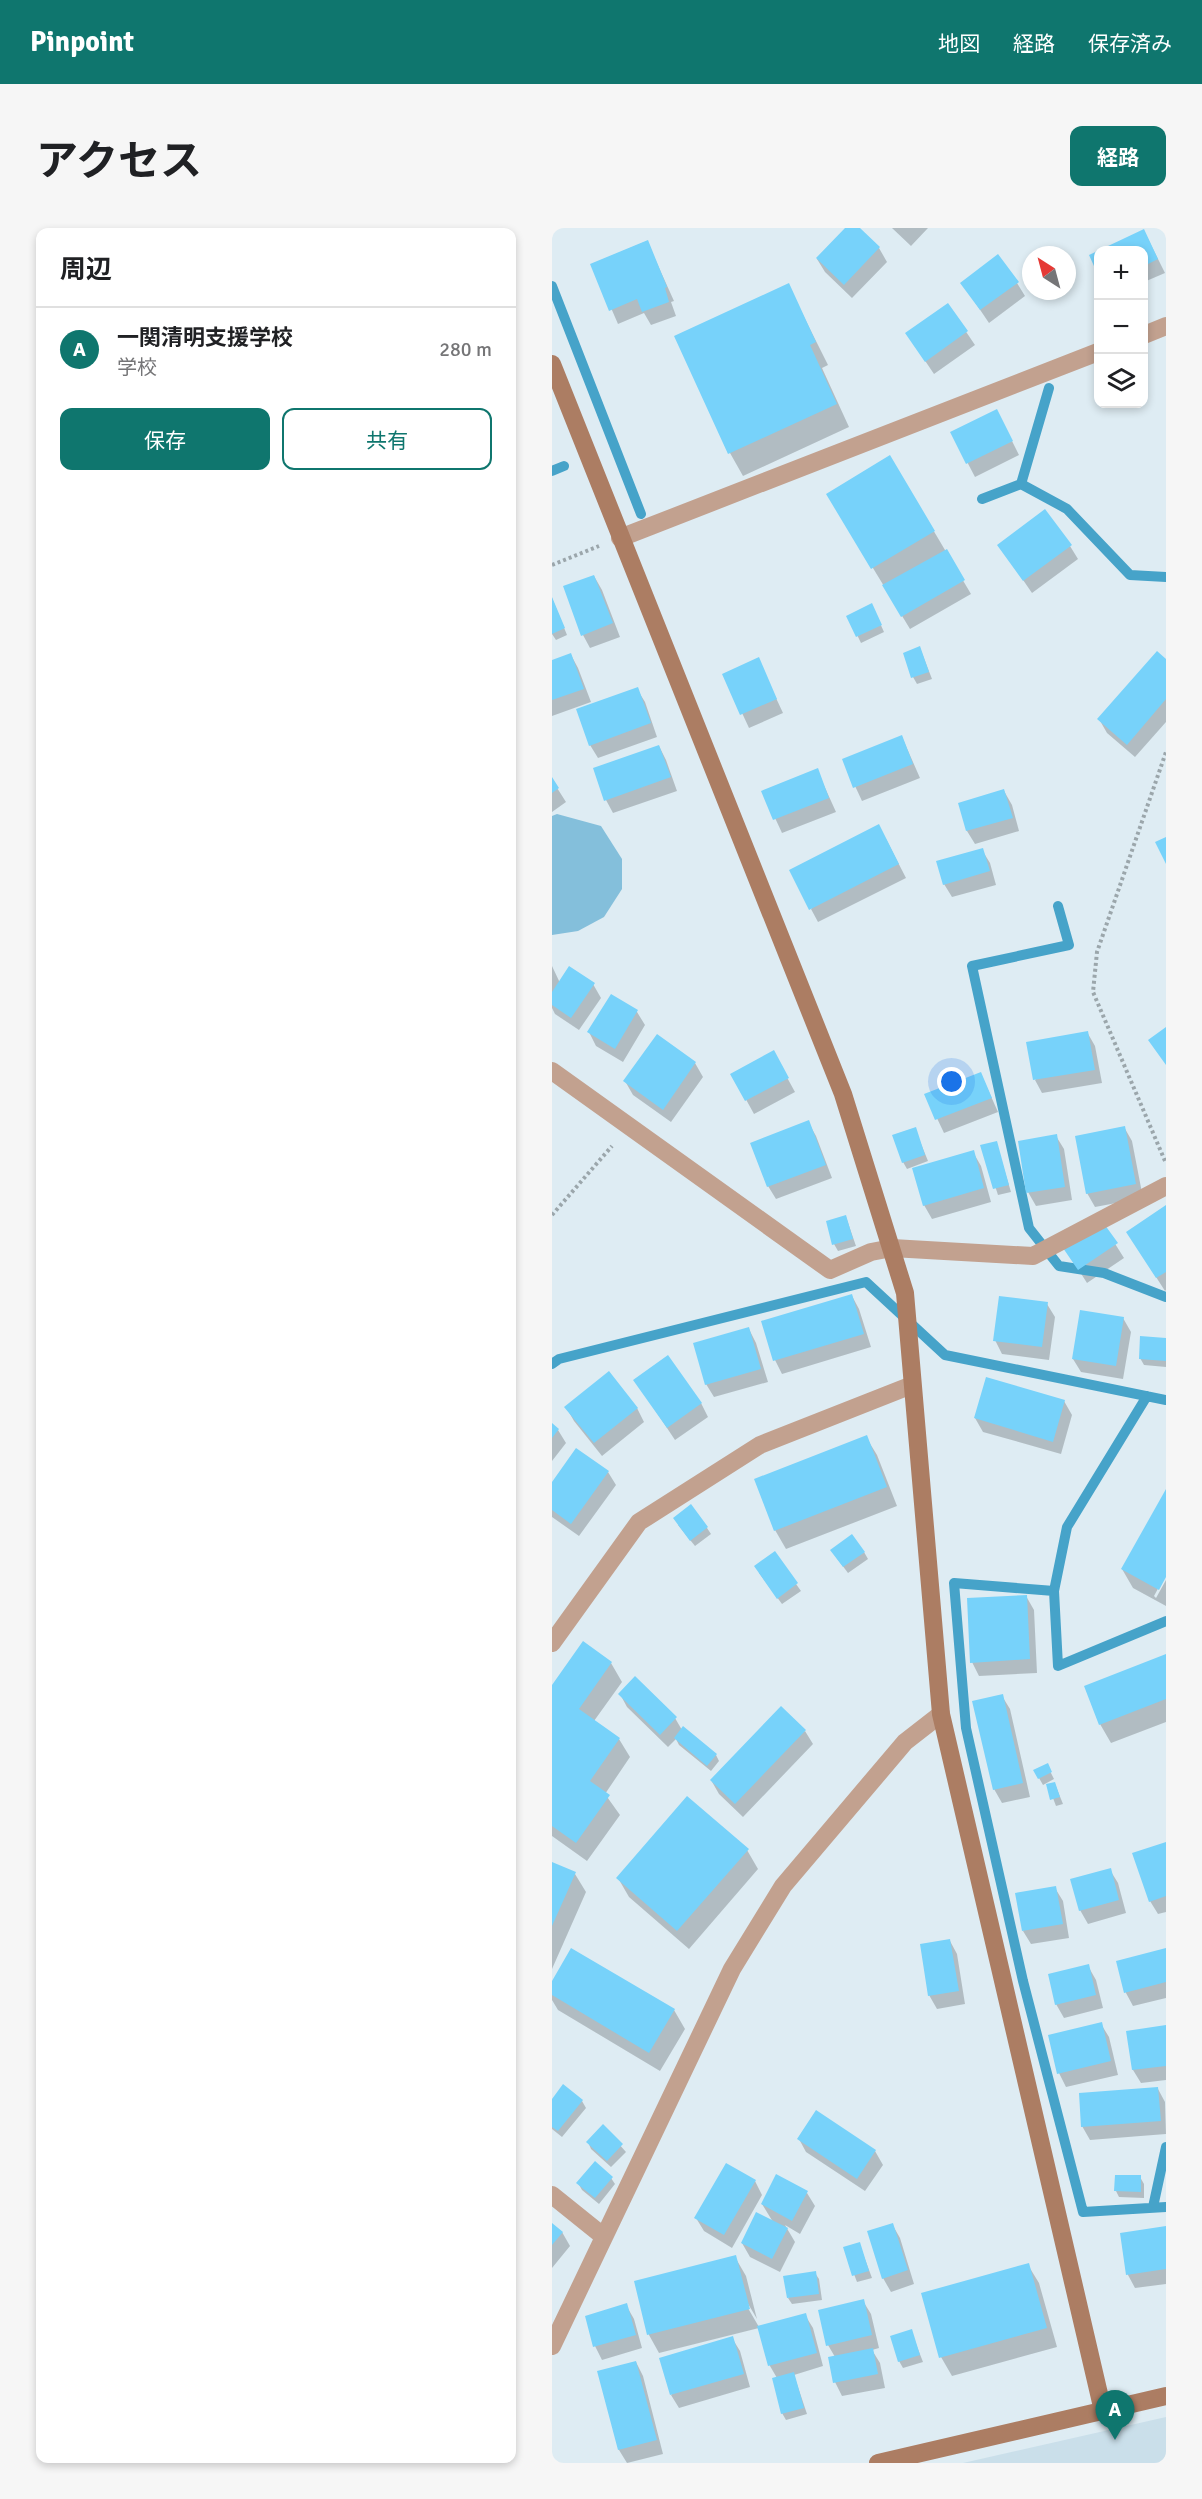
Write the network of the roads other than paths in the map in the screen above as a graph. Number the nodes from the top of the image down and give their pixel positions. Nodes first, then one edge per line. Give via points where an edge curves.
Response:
1 (1166, 326) edge
2 (1148, 332) edge
3 (1094, 354) edge
4 (552, 364) edge
5 (620, 538) junction
6 (552, 1071) edge
7 (1166, 1186) edge
8 (892, 1248) junction
9 (912, 1385) junction
10 (552, 1643) edge
11 (941, 1714) junction
12 (552, 2195) edge
13 (603, 2236) junction
14 (552, 2346) edge
15 (1166, 2396) edge
16 (1103, 2411) junction
17 (878, 2463) edge

1 - 2 street
3 - 5 street
4 - 5 street
5 - 8 street via 843,1094
6 - 8 street via 830,1269
7 - 8 street via 1033,1256
8 - 9 street via 905,1293
9 - 10 street via 760,1445 639,1522
9 - 11 street
11 - 13 street via 904,1742 783,1886 732,1969
11 - 16 street
12 - 13 street
13 - 14 street
15 - 16 street
16 - 17 street

